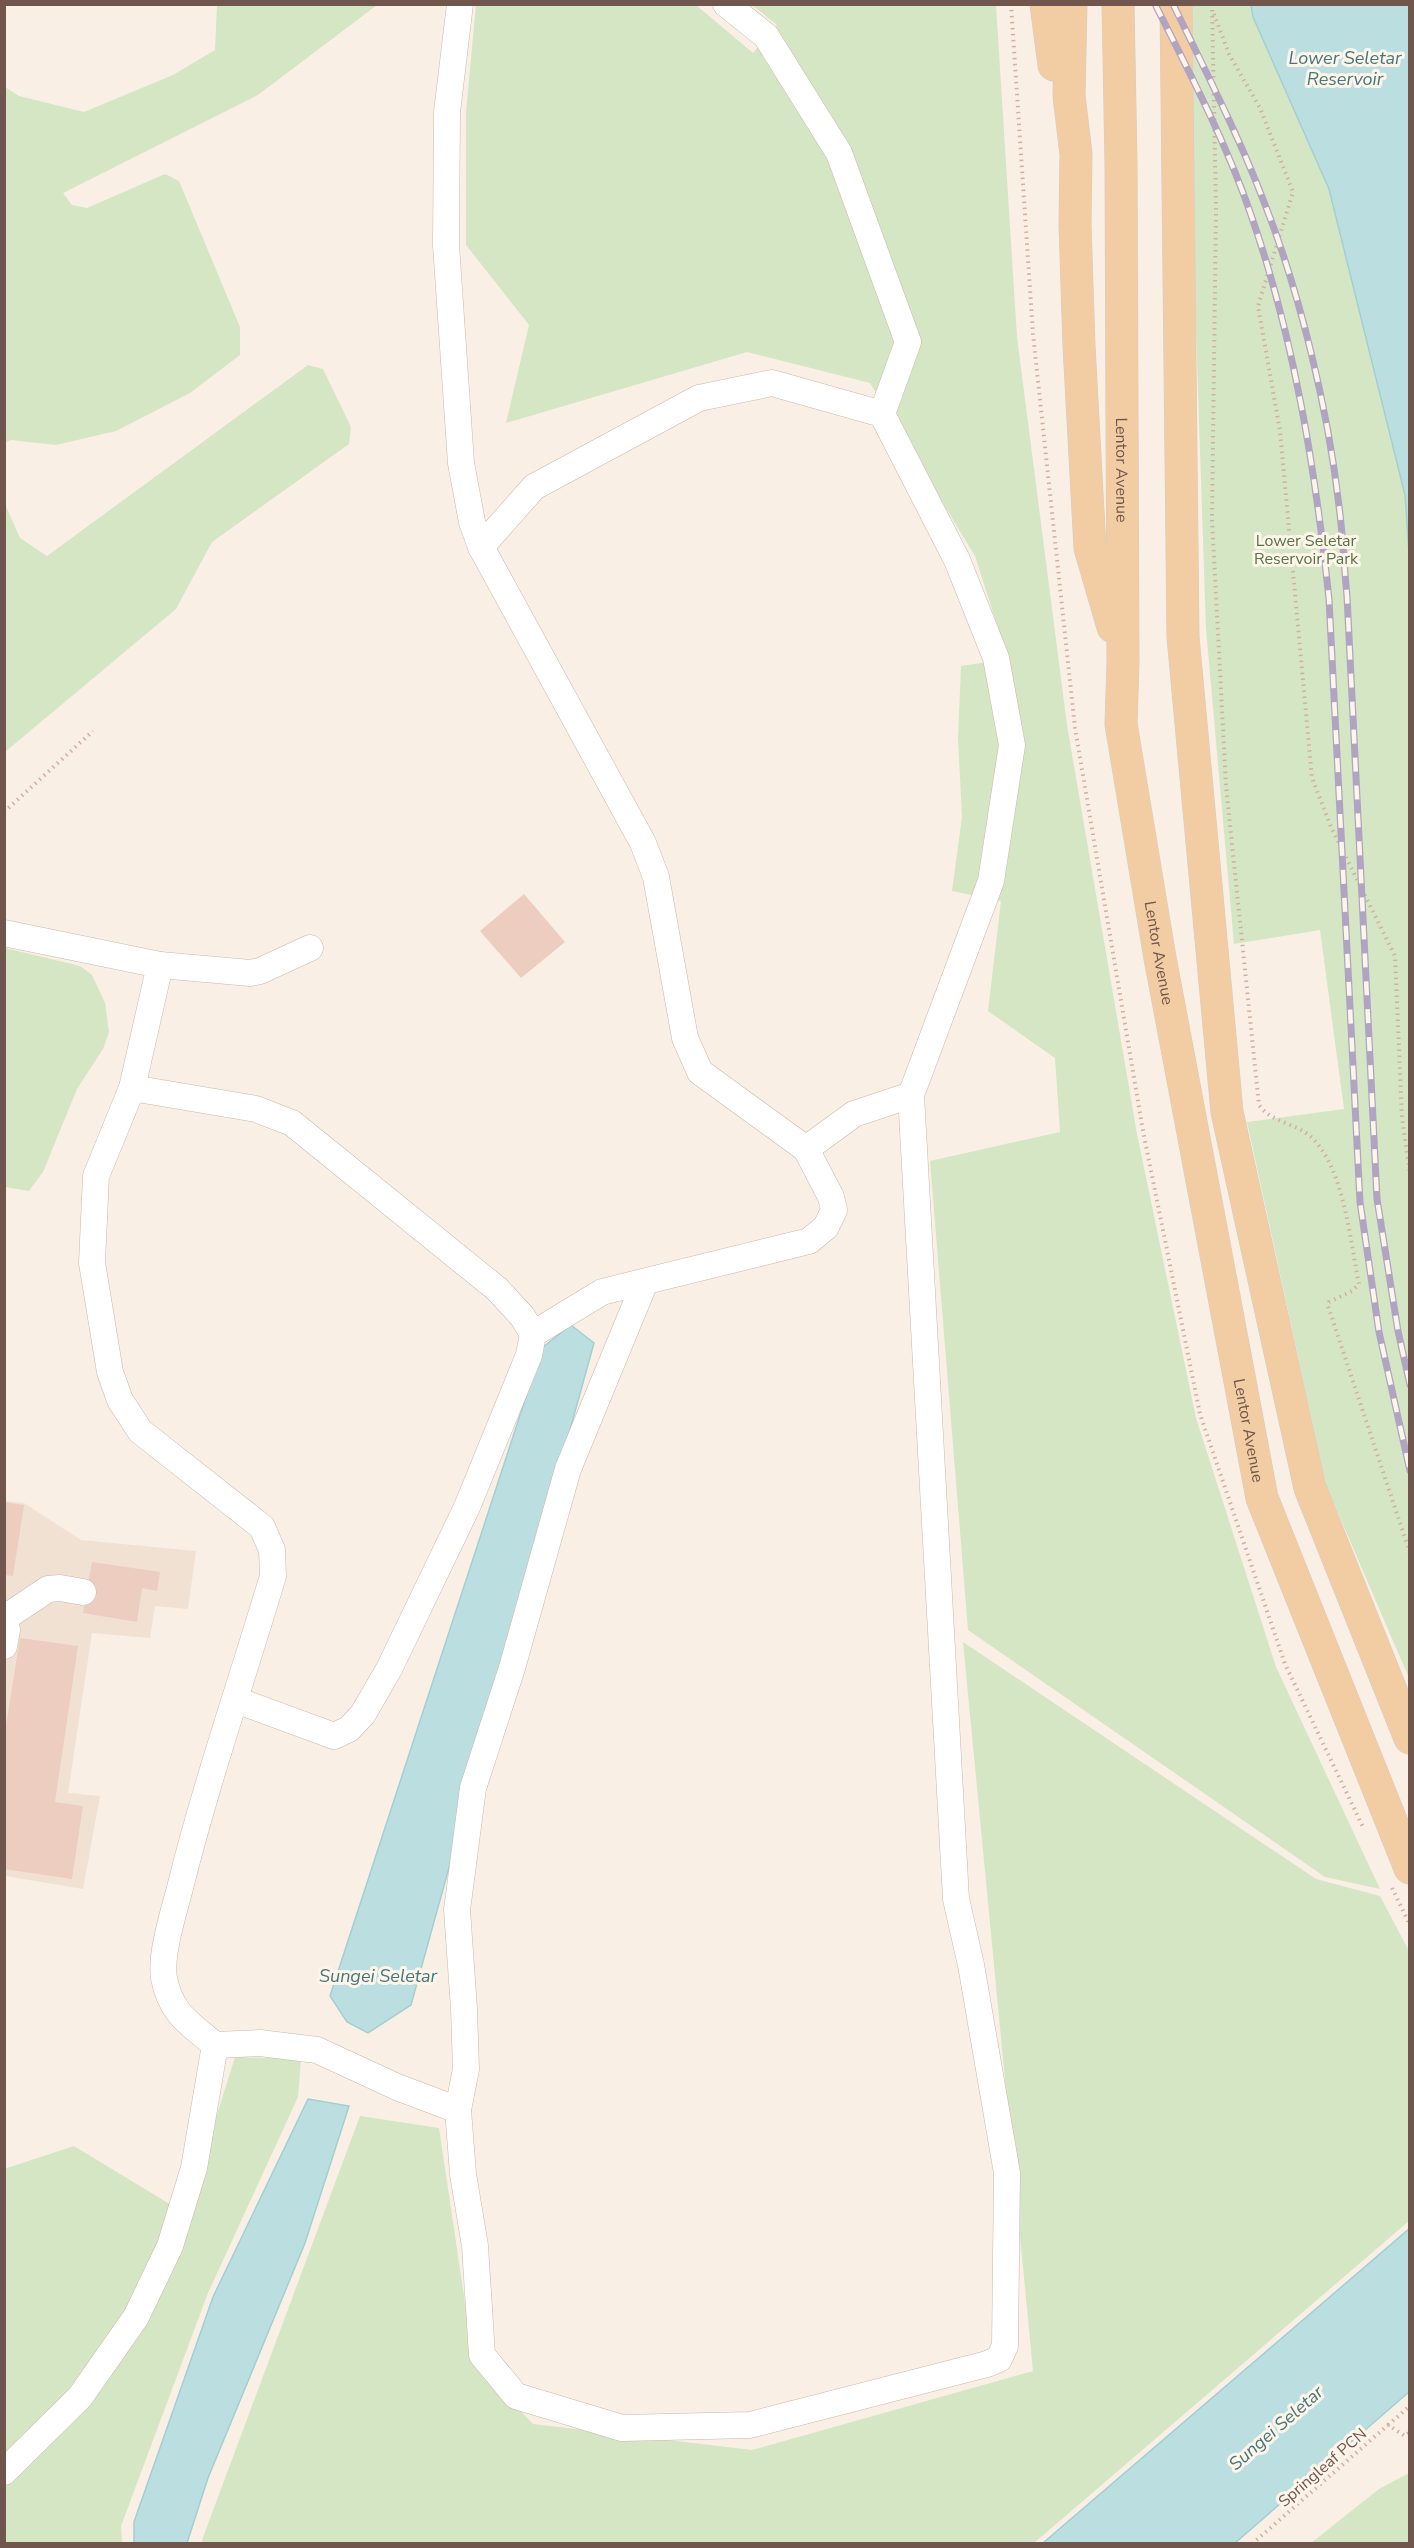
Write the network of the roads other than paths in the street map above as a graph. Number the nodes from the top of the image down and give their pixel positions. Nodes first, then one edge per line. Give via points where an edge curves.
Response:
1 (460, 4) edge
2 (726, 4) edge
3 (1046, 4) edge
4 (1071, 4) edge
5 (1118, 4) edge
6 (1176, 4) edge
7 (1075, 224) junction
8 (882, 414) junction
9 (481, 547) junction
10 (1123, 662) junction
11 (4, 933) edge
12 (310, 948) dead end
13 (160, 965) junction
14 (132, 1088) junction
15 (911, 1095) junction
16 (806, 1149) junction
17 (645, 1282) junction
18 (533, 1334) junction
19 (83, 1592) dead end
20 (5, 1615) edge
21 (4, 1646) edge
22 (236, 1700) junction
23 (1410, 1738) edge
24 (1410, 1869) edge
25 (215, 2044) junction
26 (458, 2110) junction
27 (4, 2472) edge

1 - 9 street via 447,112 446,245 461,463
2 - 8 street via 766,36 838,153 908,342
3 - 7 main road
4 - 7 main road
5 - 10 main road, Lentor Avenue
6 - 23 main road via 1183,637 1227,1113 1310,1488
7 - 10 main road via 1090,548
8 - 9 street via 772,383 699,398 534,487
8 - 15 street via 957,560 996,658 1012,745 991,882
9 - 16 street via 643,843 656,878 685,1038 700,1072
10 - 24 main road, Lentor Avenue via 1121,724 1160,958 1262,1498
11 - 13 street
12 - 13 street via 250,973
13 - 14 street
14 - 18 street via 256,1109 292,1123 497,1289
14 - 22 street via 96,1176 92,1263 110,1372 120,1400 140,1431 262,1527 272,1550 273,1576
15 - 16 street via 854,1114
15 - 26 street via 956,1899 1007,2173 1005,2346 999,2359 987,2364 750,2425 622,2428 516,2396 482,2355 475,2246
16 - 17 street via 831,1197 834,1210 826,1227 809,1240
17 - 18 street via 602,1292
17 - 26 street via 568,1469 512,1668 473,1788 457,1910 466,2069
18 - 22 street via 529,1355 467,1507 389,1669 363,1714 349,1729 334,1736
19 - 20 street via 48,1589
20 - 21 street
22 - 25 street via 168,1931 164,1975 179,2015
25 - 26 street via 260,2043 316,2050
25 - 27 street via 195,2168 170,2246 141,2307 80,2397

